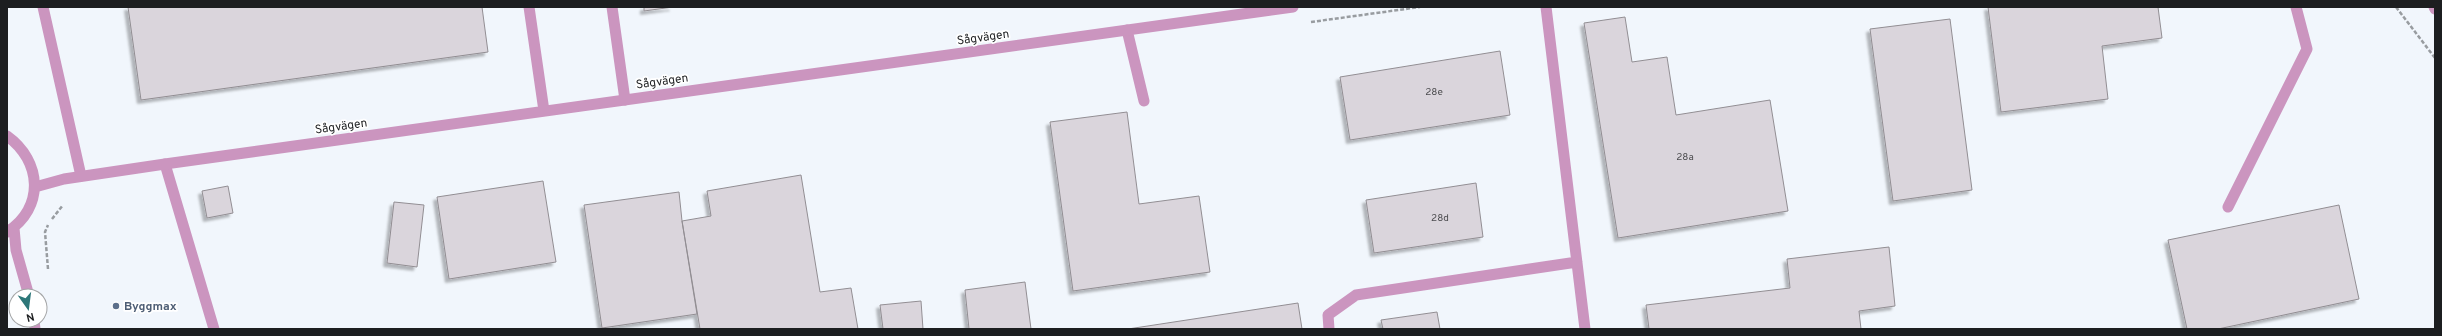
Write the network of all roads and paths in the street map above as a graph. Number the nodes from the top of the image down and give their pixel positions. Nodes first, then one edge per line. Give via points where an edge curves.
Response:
1 (43, 7) edge
2 (529, 7) edge
3 (612, 7) edge
4 (1293, 7) edge
5 (1546, 7) edge
6 (2296, 7) edge
7 (2396, 7) edge
8 (1127, 30) junction
9 (2435, 58) edge
10 (625, 100) junction
11 (1144, 101) dead end
12 (544, 111) junction
13 (7, 136) edge
14 (165, 164) junction
15 (81, 176) junction
16 (35, 187) junction
17 (2228, 206) dead end
18 (11, 230) edge
19 (1577, 262) junction
20 (27, 288) edge
21 (214, 329) edge
22 (1329, 329) edge
23 (1585, 329) edge

1 - 15 street
2 - 12 street
3 - 10 street
4 - 8 street, Sågvägen
5 - 19 street
6 - 17 street via 2307,49
7 - 9 path
8 - 10 street, Sågvägen
8 - 11 street
10 - 12 street, Sågvägen
12 - 14 street, Sågvägen
13 - 16 street via 18,144 28,157
14 - 15 street, Sågvägen
14 - 21 street
15 - 16 street, Sågvägen
16 - 18 street via 28,209
18 - 20 street
19 - 22 street via 1356,295 1328,315
19 - 23 street

